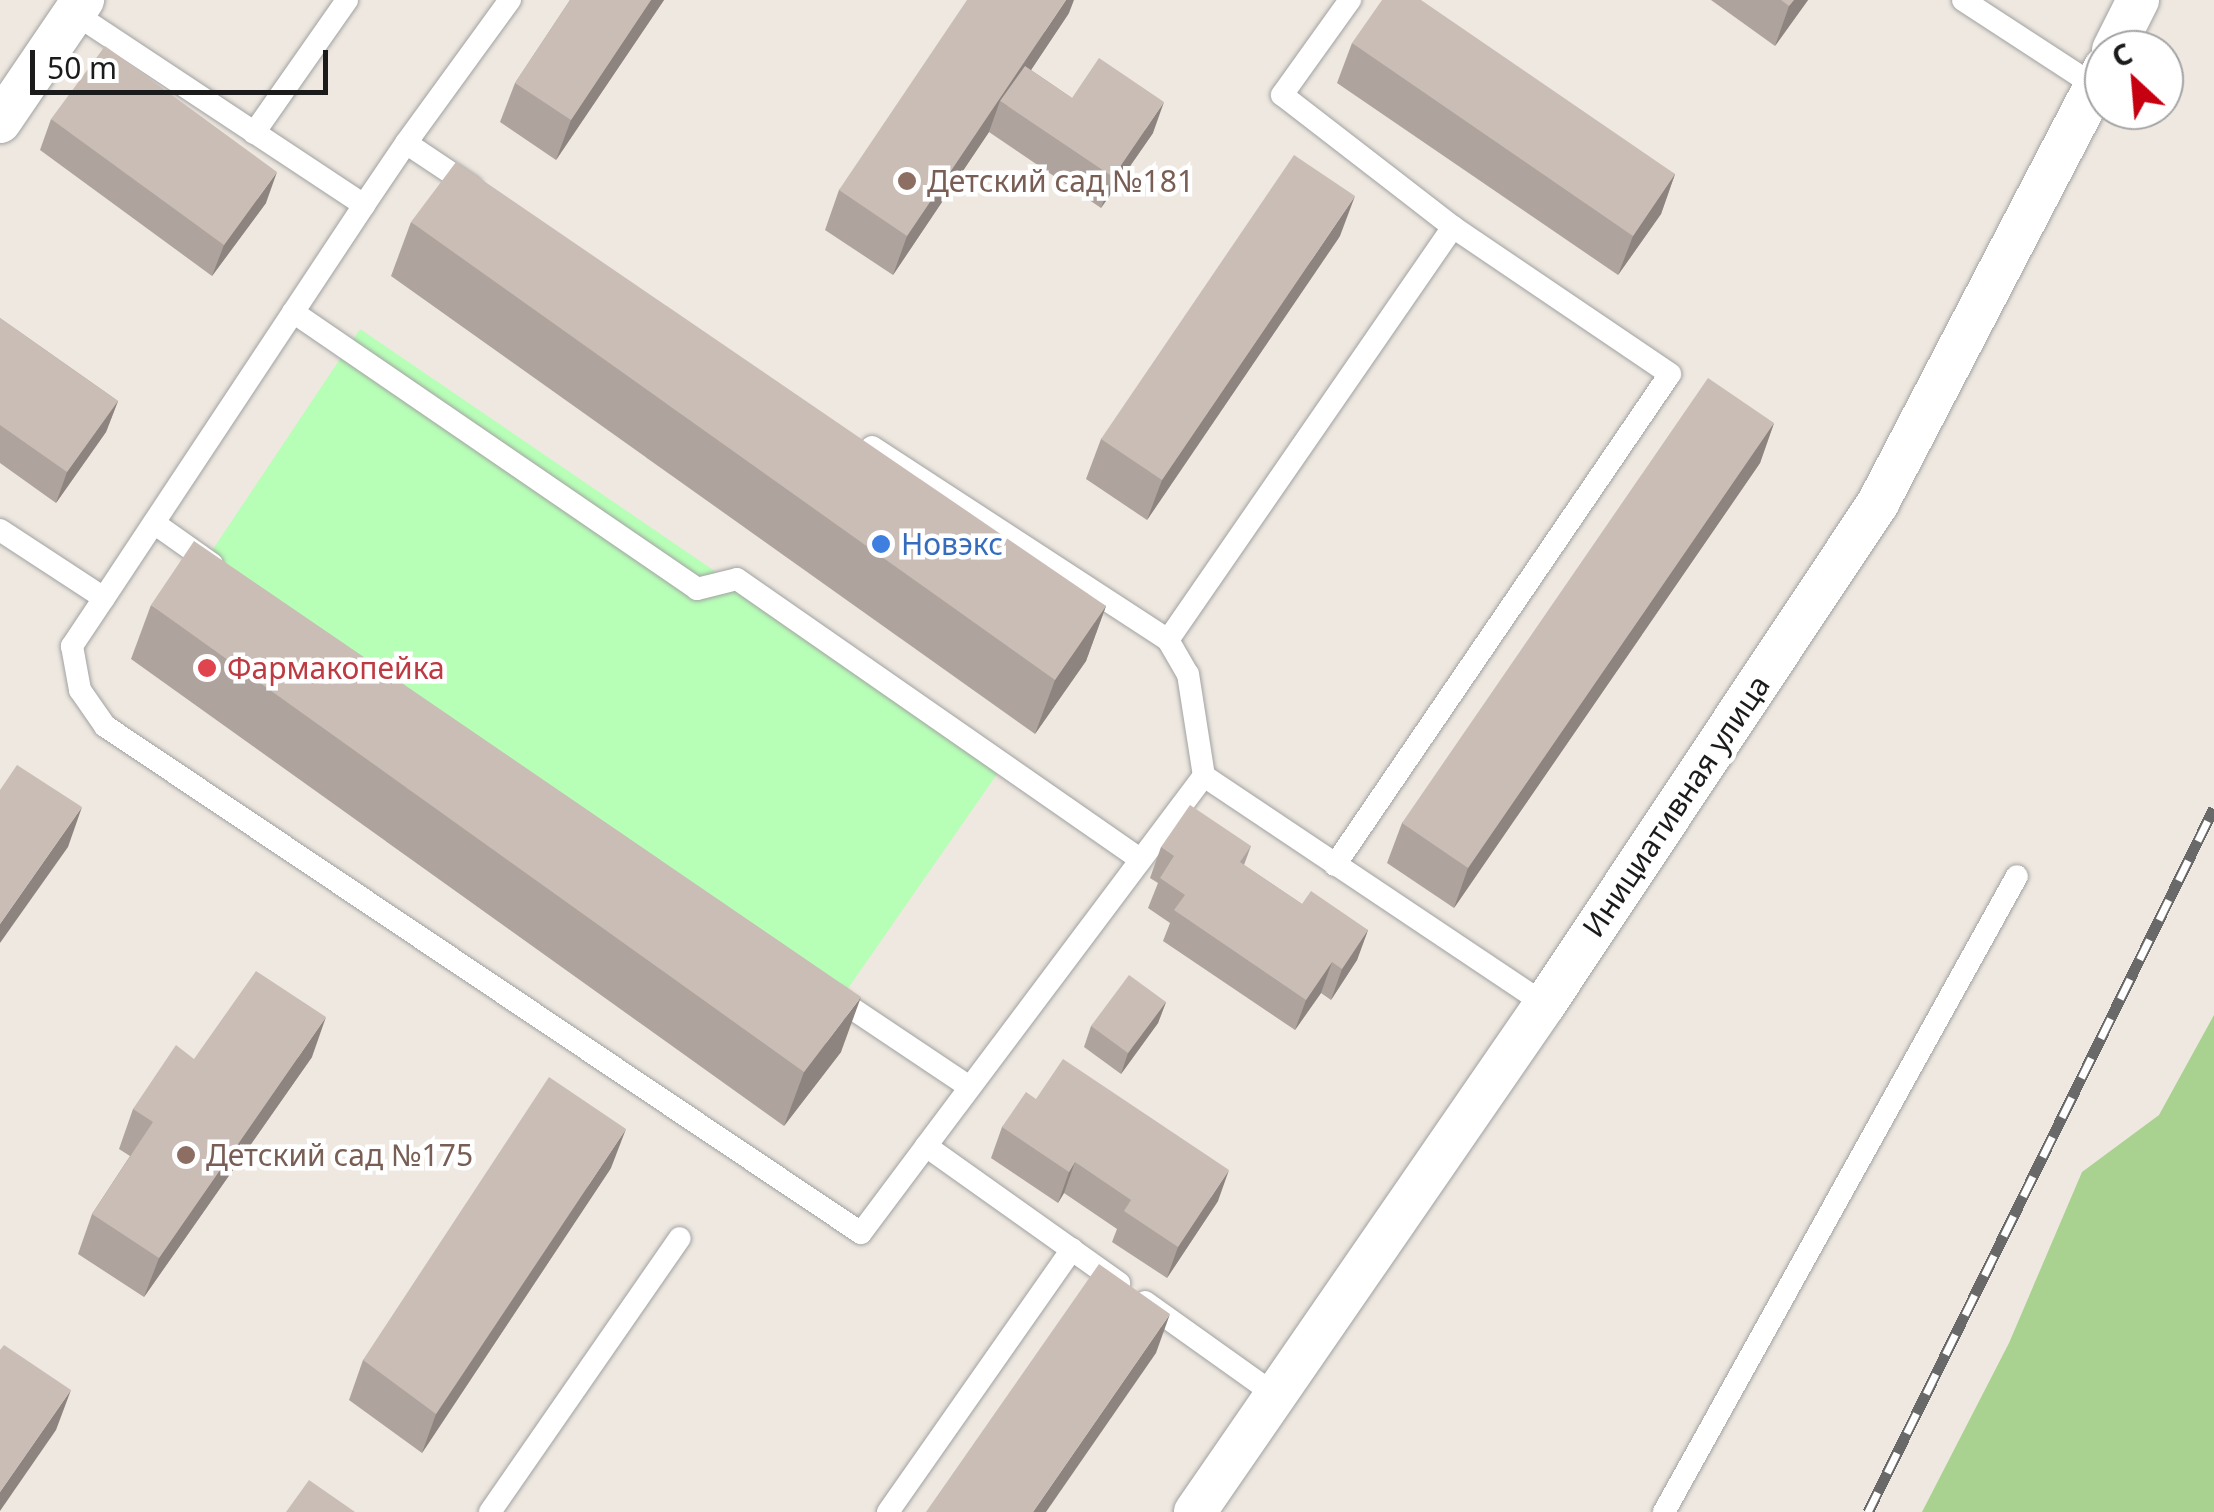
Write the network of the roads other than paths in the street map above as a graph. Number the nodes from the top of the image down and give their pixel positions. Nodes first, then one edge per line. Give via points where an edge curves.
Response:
1 (346, 0) edge
2 (510, 0) edge
3 (1350, 0) edge
4 (1963, 0) edge
5 (2138, 0) edge
6 (79, 6) edge
7 (2123, 30) edge
8 (2084, 58) edge
9 (2084, 106) edge
10 (0, 122) edge
11 (254, 133) junction
12 (406, 144) junction
13 (488, 198) edge
14 (364, 205) junction
15 (1453, 227) junction
16 (293, 312) junction
17 (853, 435) edge
18 (154, 523) junction
19 (0, 530) edge
20 (236, 580) edge
21 (104, 598) junction
22 (1168, 640) junction
23 (1204, 776) junction
24 (1140, 859) junction
25 (1334, 866) junction
26 (2017, 876) dead end
27 (838, 999) edge
28 (1545, 1004) junction
29 (968, 1086) junction
30 (926, 1146) junction
31 (680, 1238) dead end
32 (1072, 1249) junction
33 (1276, 1396) junction
34 (490, 1512) edge
35 (888, 1512) edge
36 (1196, 1512) edge
37 (1664, 1512) edge

1 - 11 lane
2 - 12 lane
3 - 15 lane via 1282,95
4 - 8 lane
5 - 7 street, Инициативная улица
6 - 10 street
6 - 11 lane
9 - 28 street, Инициативная улица via 1878,502
11 - 14 lane
12 - 13 lane
12 - 14 lane
14 - 16 lane
15 - 22 lane
15 - 25 lane via 1670,374
16 - 18 lane
16 - 24 lane via 698,589 737,579
17 - 22 lane
18 - 20 lane
18 - 21 lane
19 - 21 lane
21 - 30 lane via 72,646 80,690 106,726 860,1234
22 - 23 lane via 1188,674
23 - 24 lane
23 - 25 lane
24 - 29 lane
25 - 28 lane
26 - 37 lane
27 - 29 lane
28 - 33 street, Инициативная улица
29 - 30 lane
30 - 32 lane
31 - 34 lane
32 - 33 lane
32 - 35 lane
33 - 36 street, Инициативная улица

